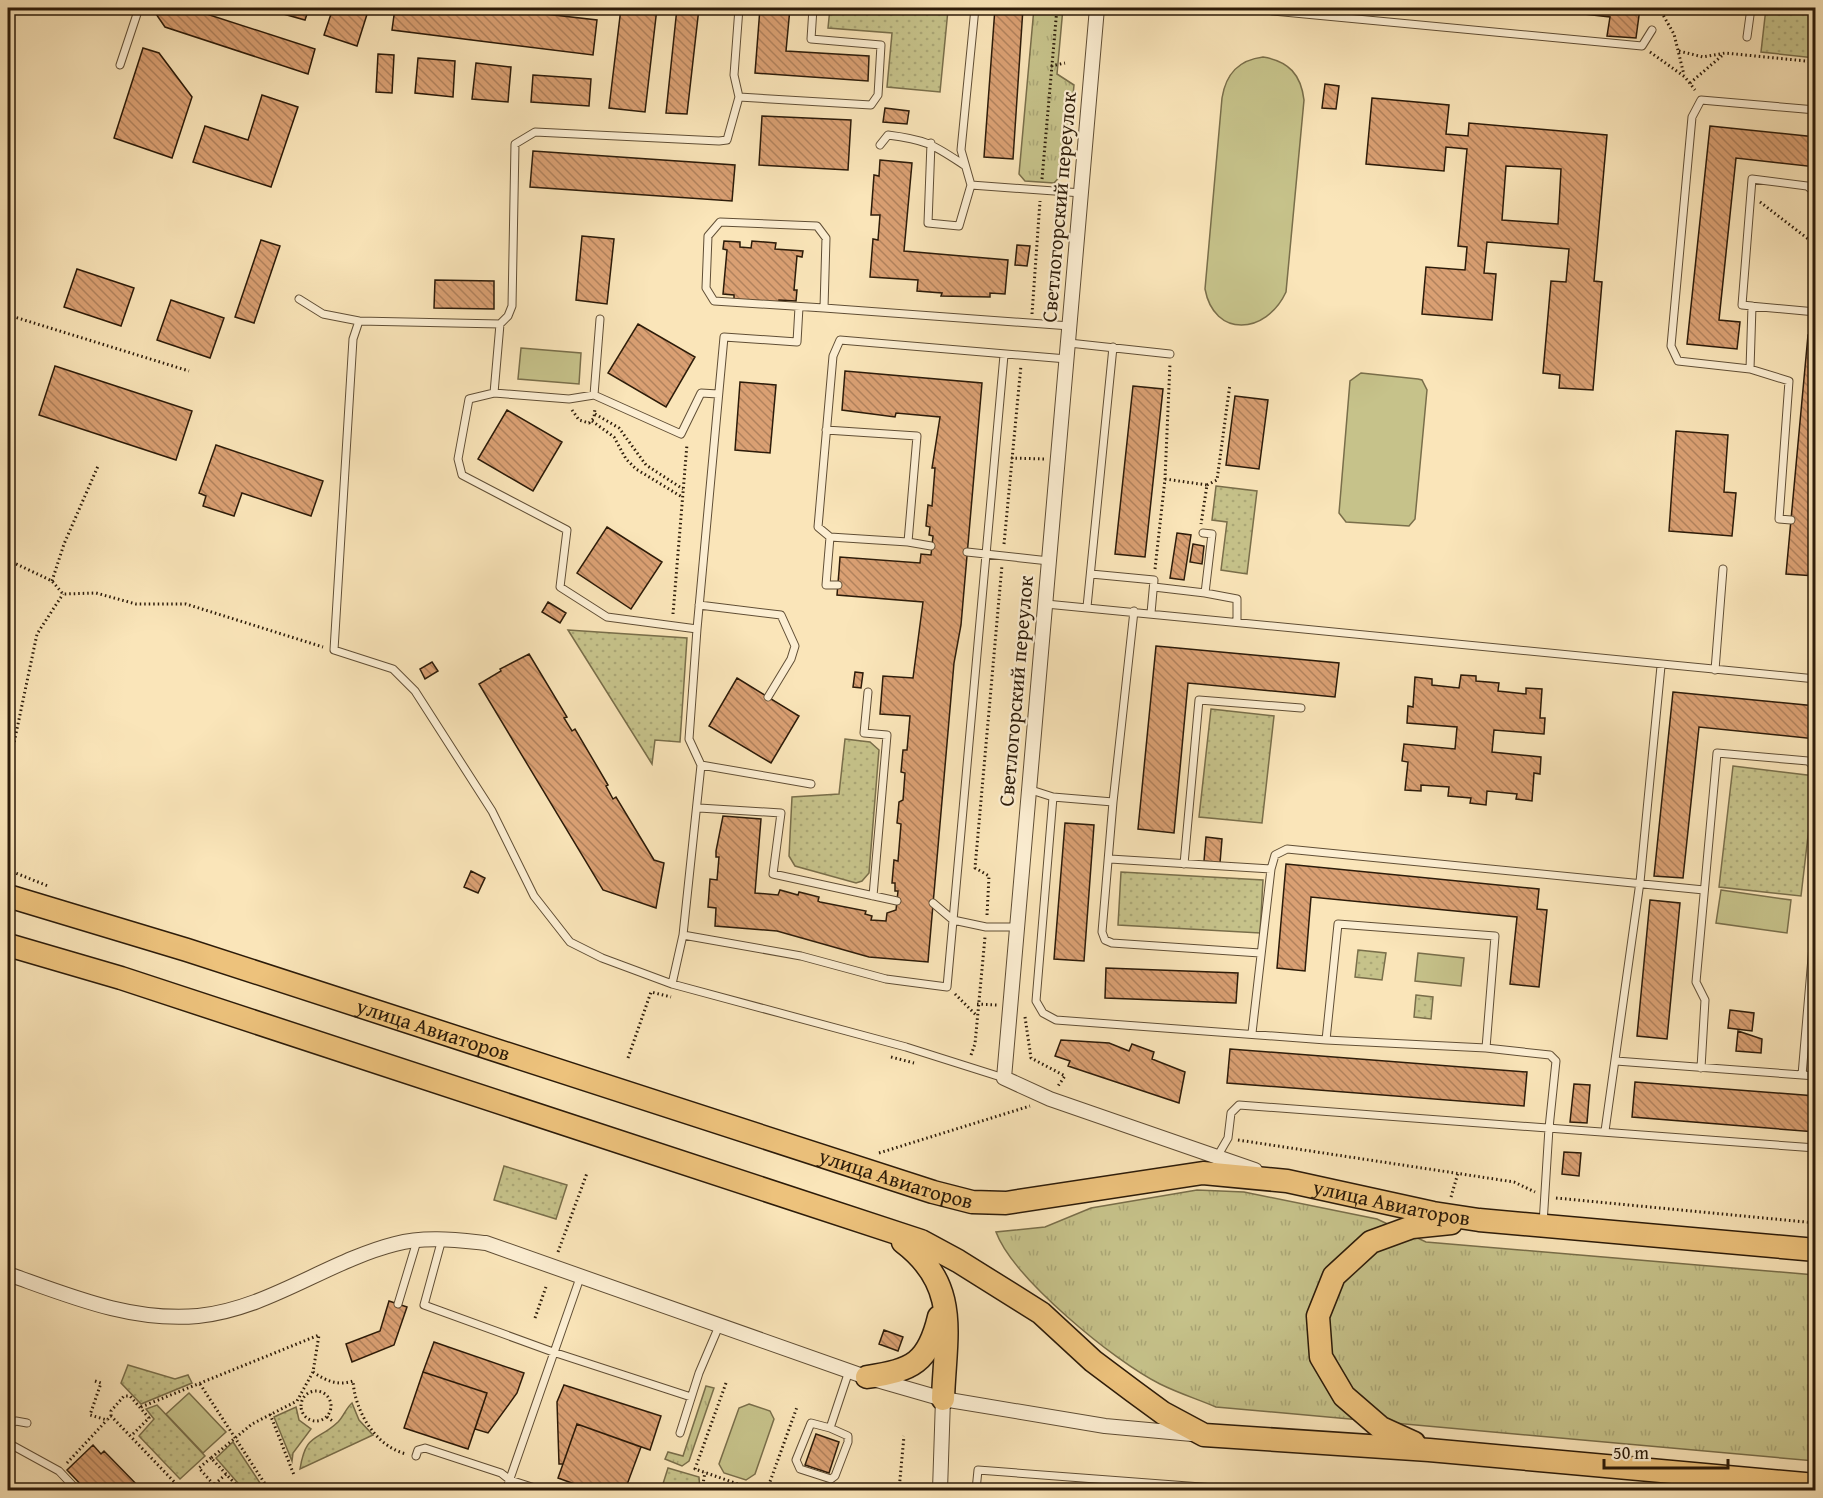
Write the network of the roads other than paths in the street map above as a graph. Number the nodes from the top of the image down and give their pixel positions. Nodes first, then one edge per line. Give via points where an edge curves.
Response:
1 (139, 8) edge
2 (739, 8) edge
3 (813, 8) edge
4 (975, 8) edge
5 (1097, 8) edge
6 (1242, 8) edge
7 (1751, 8) edge
8 (1652, 30) dead end
9 (1747, 37) dead end
10 (120, 65) dead end
11 (739, 97) junction
12 (1815, 110) edge
13 (931, 143) junction
14 (880, 145) dead end
15 (964, 165) junction
16 (971, 185) junction
17 (1082, 193) junction
18 (1815, 193) edge
19 (299, 299) dead end
20 (1752, 306) junction
21 (799, 307) junction
22 (824, 308) junction
23 (1814, 312) edge
24 (600, 320) dead end
25 (359, 321) junction
26 (500, 324) junction
27 (1070, 326) junction
28 (1069, 343) junction
29 (1113, 347) junction
30 (1170, 354) road end
31 (1004, 355) junction
32 (1067, 359) junction
33 (1750, 369) junction
34 (494, 393) junction
35 (718, 394) junction
36 (594, 395) junction
37 (826, 430) junction
38 (1791, 520) dead end
39 (1203, 533) road end
40 (830, 537) junction
41 (908, 542) junction
42 (932, 546) dead end
43 (967, 552) dead end
44 (985, 555) junction
45 (1049, 561) junction
46 (1722, 569) dead end
47 (1090, 574) junction
48 (1154, 584) junction
49 (838, 585) dead end
50 (1205, 592) junction
51 (1046, 604) junction
52 (699, 605) junction
53 (1087, 607) junction
54 (1134, 611) junction
55 (1151, 613) junction
56 (1237, 622) junction
57 (697, 629) junction
58 (1661, 666) junction
59 (1715, 670) junction
60 (1815, 679) edge
61 (868, 692) dead end
62 (768, 697) dead end
63 (1301, 708) dead end
64 (701, 765) junction
65 (1815, 768) edge
66 (811, 784) dead end
67 (1028, 789) junction
68 (1053, 797) junction
69 (1113, 802) junction
70 (699, 808) junction
71 (1110, 859) junction
72 (1184, 864) junction
73 (1270, 869) junction
74 (1640, 882) junction
75 (1704, 890) junction
76 (8, 896) edge
77 (873, 896) junction
78 (897, 900) dead end
79 (933, 903) dead end
80 (1815, 911) edge
81 (953, 920) junction
82 (1016, 927) junction
83 (683, 935) junction
84 (8, 945) edge
85 (1260, 953) junction
86 (672, 984) junction
87 (1252, 1033) junction
88 (1326, 1040) junction
89 (1486, 1048) junction
90 (1616, 1061) junction
91 (1701, 1068) junction
92 (1802, 1075) junction
93 (1815, 1076) edge
94 (1004, 1078) junction
95 (1549, 1128) junction
96 (1605, 1131) junction
97 (1815, 1148) edge
98 (1216, 1158) junction
99 (1287, 1181) junction
100 (1479, 1220) junction
101 (1543, 1226) junction
102 (887, 1230) junction
103 (446, 1239) junction
104 (417, 1240) junction
105 (1815, 1250) edge
106 (8, 1274) edge
107 (581, 1275) junction
108 (944, 1300) junction
109 (398, 1304) dead end
110 (718, 1326) junction
111 (553, 1352) junction
112 (858, 1374) junction
113 (691, 1397) junction
114 (943, 1399) junction
115 (27, 1423) dead end
116 (8, 1425) edge
117 (830, 1428) junction
118 (680, 1433) dead end
119 (1204, 1435) junction
120 (8, 1443) edge
121 (1429, 1450) junction
122 (416, 1456) road end
123 (510, 1480) junction
124 (1675, 1482) edge
125 (1815, 1485) edge
126 (77, 1491) edge
127 (506, 1491) edge
128 (541, 1491) edge
129 (940, 1491) edge
130 (976, 1491) edge
131 (1241, 1491) edge

1 - 10 lane
2 - 11 lane via 734,75
3 - 11 lane via 811,39 881,45 878,95 871,105
4 - 15 lane via 961,150
5 - 17 street, Светлогорский переулок
6 - 8 lane via 1642,46
7 - 9 lane
11 - 26 lane via 727,140 535,132 515,144 512,306
12 - 33 lane via 1701,100 1692,117 1671,346 1678,361
13 - 14 lane via 888,135
13 - 15 lane
13 - 16 lane via 928,223 959,226
15 - 16 lane
16 - 17 lane
17 - 27 street, Светлогорский переулок
18 - 20 lane via 1807,186 1752,179 1742,306
19 - 25 lane via 323,314
20 - 23 lane
20 - 33 lane
21 - 22 lane
21 - 22 lane via 714,301 706,288 708,236 720,222 817,226 826,238
21 - 35 lane via 797,342 724,337
22 - 27 lane
24 - 36 lane
25 - 26 lane
25 - 86 lane via 352,339 334,650 393,669 415,691 492,811 534,896 570,942
26 - 34 lane
27 - 28 street, Светлогорский переулок
28 - 29 lane
28 - 32 street, Светлогорский переулок
29 - 30 lane
29 - 47 lane
31 - 32 lane
31 - 37 lane via 840,340 833,356
31 - 44 lane
32 - 45 street, Светлогорский переулок
33 - 38 lane via 1789,381 1779,519
34 - 36 lane via 569,399
34 - 57 lane via 469,399 458,459 462,475 567,530 560,587 607,618
35 - 36 lane via 701,393 681,434
35 - 52 lane
37 - 40 lane via 818,527
37 - 41 lane via 917,436
39 - 50 lane via 1212,534
40 - 41 lane
40 - 49 lane via 826,585
41 - 42 lane
43 - 44 lane
44 - 45 lane
44 - 81 lane
45 - 51 street, Светлогорский переулок
46 - 59 lane
47 - 48 lane
47 - 53 lane
48 - 50 lane
48 - 55 lane
50 - 56 lane via 1238,598
51 - 53 lane
51 - 67 street, Светлогорский переулок
52 - 57 lane
52 - 62 lane via 781,615 795,646
53 - 54 lane
54 - 55 lane
54 - 69 lane
55 - 56 lane
56 - 58 lane
57 - 64 lane via 689,739
58 - 59 lane
58 - 74 lane
59 - 60 lane
61 - 77 lane via 864,733 887,735
63 - 72 lane via 1199,700
64 - 66 lane
64 - 70 lane
65 - 75 lane via 1808,761 1717,753
67 - 68 lane
67 - 82 street, Светлогорский переулок
68 - 69 lane
68 - 87 lane via 1036,1000 1043,1013 1056,1020
69 - 71 lane
70 - 77 lane via 781,813 773,874
70 - 83 lane
71 - 72 lane
71 - 85 lane via 1102,932 1105,940 1112,944
72 - 73 lane
73 - 74 lane via 1275,855 1287,849
73 - 85 lane
74 - 75 lane
74 - 90 lane
75 - 91 lane via 1696,982 1705,1000
76 - 99 main road, улица Авиаторов via 972,1202 1006,1203 1203,1173
77 - 78 lane
79 - 81 lane
80 - 92 lane
81 - 82 lane via 986,927
81 - 83 lane via 947,987 886,979 801,956
82 - 94 street, Светлогорский переулок
83 - 86 lane
84 - 102 main road via 132,982
85 - 87 lane
86 - 94 lane
87 - 88 lane
88 - 89 lane
88 - 89 lane via 1338,924 1495,936
89 - 95 lane via 1555,1057
90 - 91 lane
90 - 96 lane
91 - 92 lane
92 - 93 lane
94 - 98 street via 1050,1099
95 - 96 lane
95 - 98 lane via 1239,1105 1232,1113 1228,1138
95 - 101 lane
96 - 97 lane
98 - 99 street
99 - 100 main road, улица Авиаторов
100 - 101 main road, улица Авиаторов
100 - 121 main road via 1412,1227 1371,1242 1334,1276 1318,1316 1321,1357 1344,1396 1381,1428
101 - 105 main road, улица Авиаторов
102 - 108 main road via 926,1262 941,1286
102 - 119 main road via 921,1241 1041,1313 1133,1391
103 - 104 street
103 - 107 street via 486,1243
103 - 111 lane via 424,1305
104 - 106 street via 365,1253 246,1304 200,1316 123,1313
104 - 109 lane
107 - 110 street
107 - 111 lane
108 - 112 main road via 933,1342 913,1366 898,1372
108 - 114 main road via 948,1323
110 - 112 street
110 - 113 lane
111 - 113 lane
111 - 123 lane
112 - 114 street
112 - 117 lane
113 - 118 lane
114 - 119 street via 1105,1426
114 - 129 street
115 - 116 lane via 16,1421
117 - 117 lane via 848,1436 831,1479 800,1469 795,1460 811,1423
119 - 121 main road
120 - 126 lane via 59,1471
121 - 124 main road
122 - 123 lane via 418,1450 425,1448 501,1473
123 - 127 lane
123 - 128 lane
124 - 125 main road
130 - 131 lane via 978,1470

